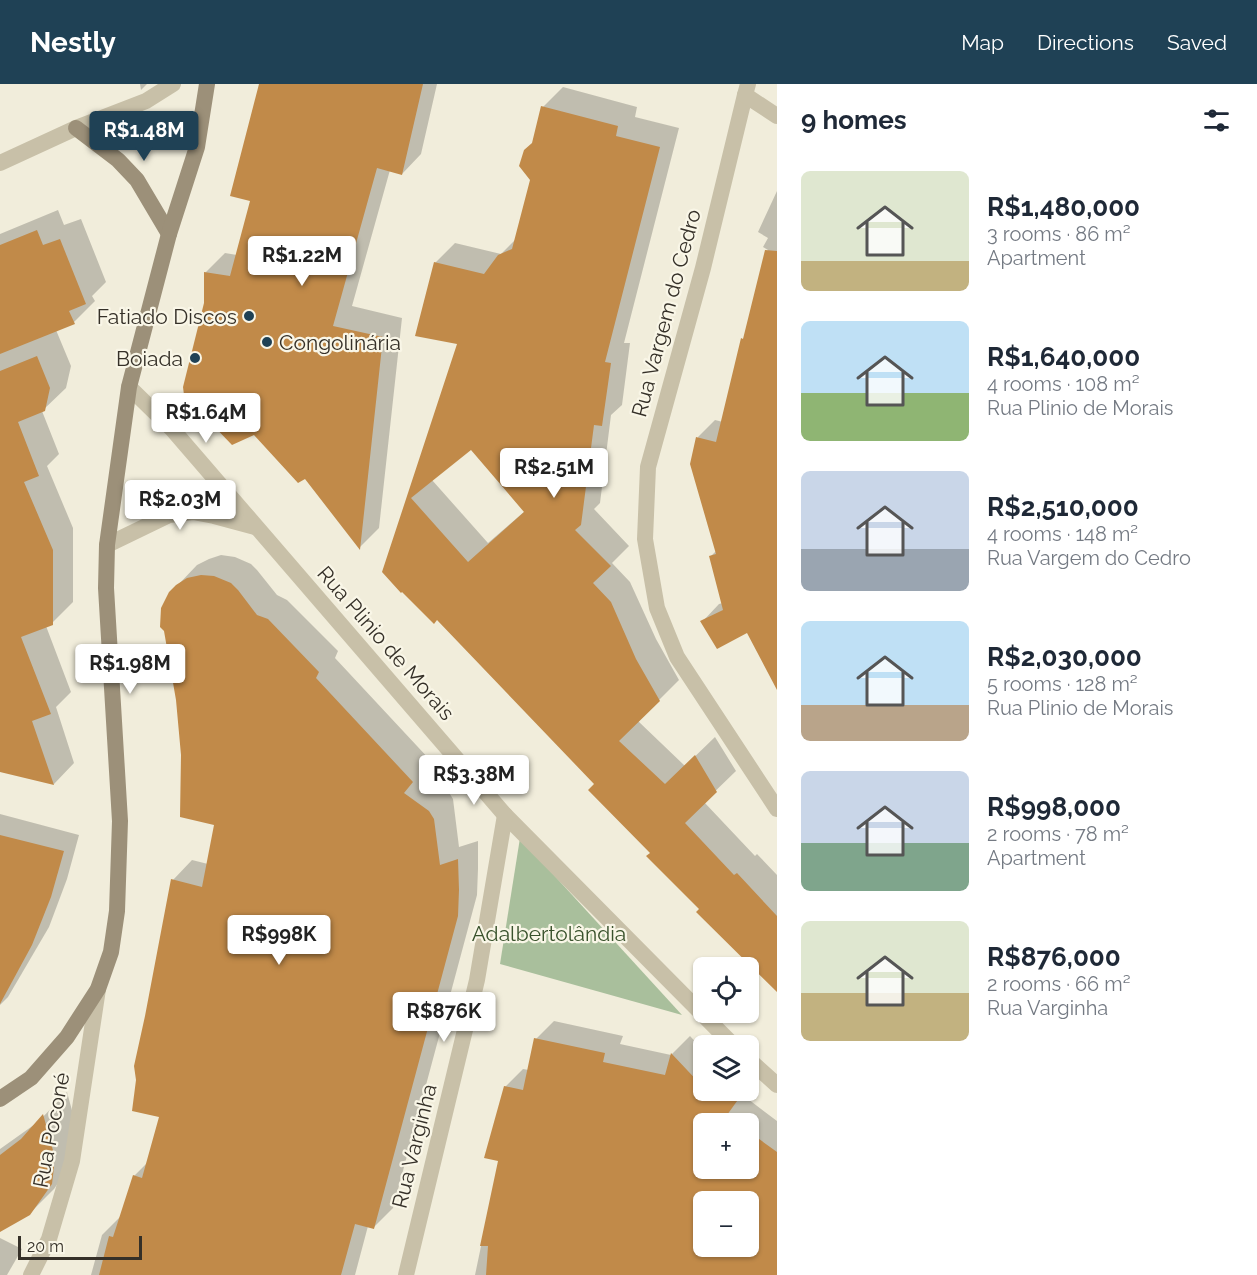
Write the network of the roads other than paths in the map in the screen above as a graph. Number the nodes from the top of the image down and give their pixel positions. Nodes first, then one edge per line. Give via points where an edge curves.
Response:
1 (173, 84) edge
2 (207, 84) edge
3 (747, 89) edge
4 (777, 116) edge
5 (76, 128) junction
6 (0, 163) edge
7 (169, 234) junction
8 (129, 387) junction
9 (255, 527) junction
10 (107, 545) junction
11 (777, 809) edge
12 (505, 815) junction
13 (98, 989) junction
14 (723, 1035) edge
15 (759, 1069) edge
16 (777, 1085) edge
17 (0, 1099) edge
18 (31, 1275) edge
19 (406, 1275) edge

1 - 5 street via 146,101
2 - 7 main road via 198,147
3 - 4 street
3 - 11 street, Rua Vargem do Cedro via 648,467 645,539 657,608 677,657
5 - 6 street
5 - 7 main road via 137,180
7 - 8 main road
8 - 9 street, Rua Plinio de Morais via 172,429
8 - 10 main road
9 - 10 street via 193,512 169,515
9 - 12 street, Rua Plinio de Morais
10 - 13 main road via 106,588 120,821 117,911 111,952
12 - 14 street, Rua Plinio de Morais
12 - 19 street, Rua Varginha via 477,980
13 - 17 main road via 67,1037 31,1078
13 - 18 street, Rua Poconé via 72,1161 49,1239
15 - 16 street

